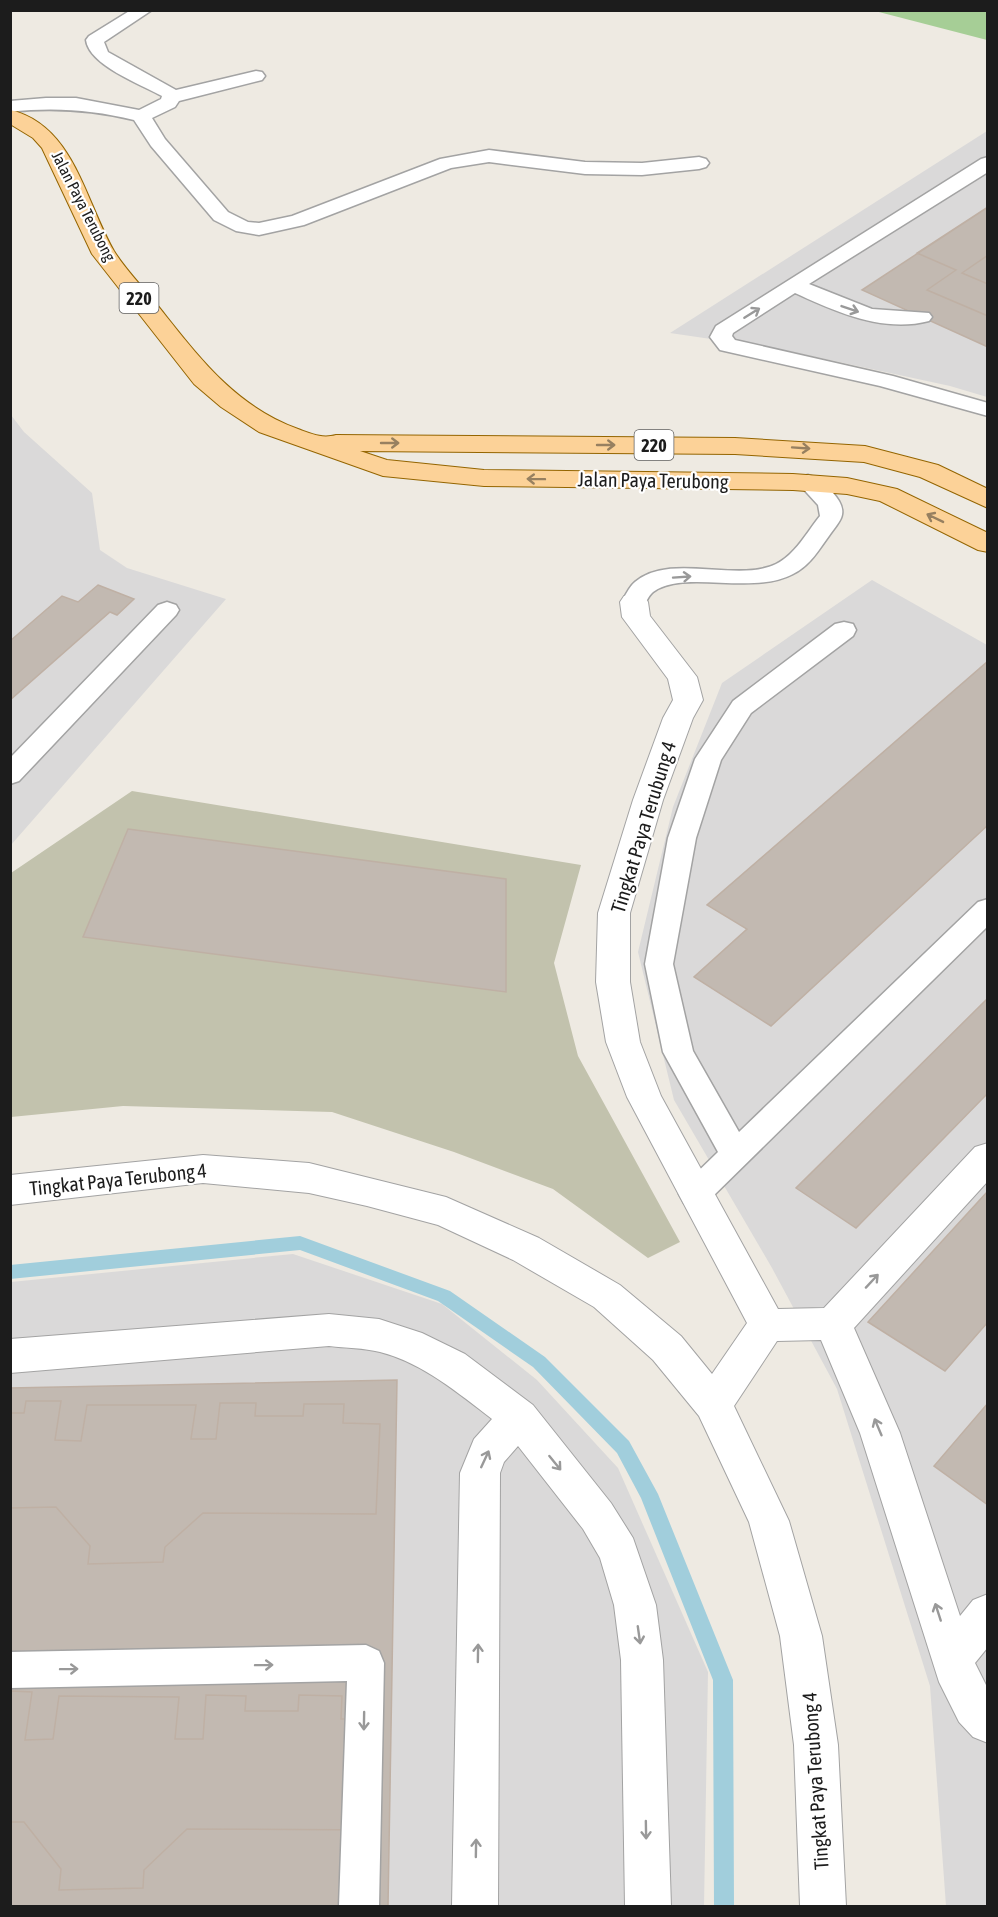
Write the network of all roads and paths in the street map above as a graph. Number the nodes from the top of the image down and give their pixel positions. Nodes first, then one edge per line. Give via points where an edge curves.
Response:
1 (144, 10) edge
2 (256, 76) dead end
3 (172, 97) junction
4 (10, 107) edge
5 (10, 116) edge
6 (141, 116) junction
7 (699, 163) dead end
8 (987, 163) edge
9 (796, 286) junction
10 (922, 317) dead end
11 (987, 410) edge
12 (310, 443) junction
13 (808, 482) junction
14 (987, 500) edge
15 (987, 543) edge
16 (634, 602) joint
17 (167, 610) dead end
18 (844, 630) dead end
19 (10, 775) edge
20 (987, 909) edge
21 (736, 1155) junction
22 (987, 1157) edge
23 (17, 1189) edge
24 (695, 1194) junction
25 (833, 1324) junction
26 (767, 1325) junction
27 (10, 1356) edge
28 (712, 1404) junction
29 (519, 1418) junction
30 (987, 1614) edge
31 (953, 1657) junction
32 (10, 1670) edge
33 (987, 1722) edge
34 (359, 1906) edge
35 (475, 1906) edge
36 (648, 1906) edge
37 (823, 1906) edge

1 - 3 lane via 101,35 95,40 96,48 102,56
2 - 3 lane
3 - 6 lane via 168,103
4 - 6 lane via 70,102
5 - 12 main road, Jalan Paya Terubong / 220 via 33,127 56,148 104,254 202,379 268,427
6 - 7 lane via 221,216 259,230 297,221 447,163 489,156 585,168 642,169
8 - 9 lane
9 -> 10 lane via 866,315 896,320
11 -> 9 lane via 885,381 728,345 721,337 723,330
13 -> 12 main road, Jalan Paya Terubong via 484,478 383,468
12 -> 14 main road, Jalan Paya Terubong / 220 via 800,448 865,454 929,471
15 -> 13 main road, Jalan Paya Terubong via 888,495
16 -> 13 lane, Tingkat Paya Terubung 4 via 643,588 662,579 742,577 784,569 799,558 831,517 828,502
16 - 24 street, Tingkat Paya Terubung 4 via 636,617 682,676 688,700 648,800 614,913 614,982 623,1042 644,1097
17 - 19 lane
18 - 21 lane via 742,707 708,759 682,838 659,964 678,1052
20 - 21 lane
21 - 24 lane
25 -> 22 street
23 - 28 street, Tingkat Paya Terubong 4 via 203,1168 309,1178 446,1212 526,1249 607,1296 667,1348
24 - 26 street, Tingkat Paya Terubung 4
25 - 26 street
31 -> 25 street via 880,1433
26 - 28 street
27 - 29 street via 329,1330 379,1335 451,1366
28 - 37 street, Tingkat Paya Terubong 4 via 769,1521 801,1636 816,1745
35 -> 29 street via 480,1473 488,1452
29 -> 36 street via 597,1516 618,1551 635,1605 642,1660
30 - 31 street
31 - 33 street via 966,1695
32 -> 34 lane via 366,1663

